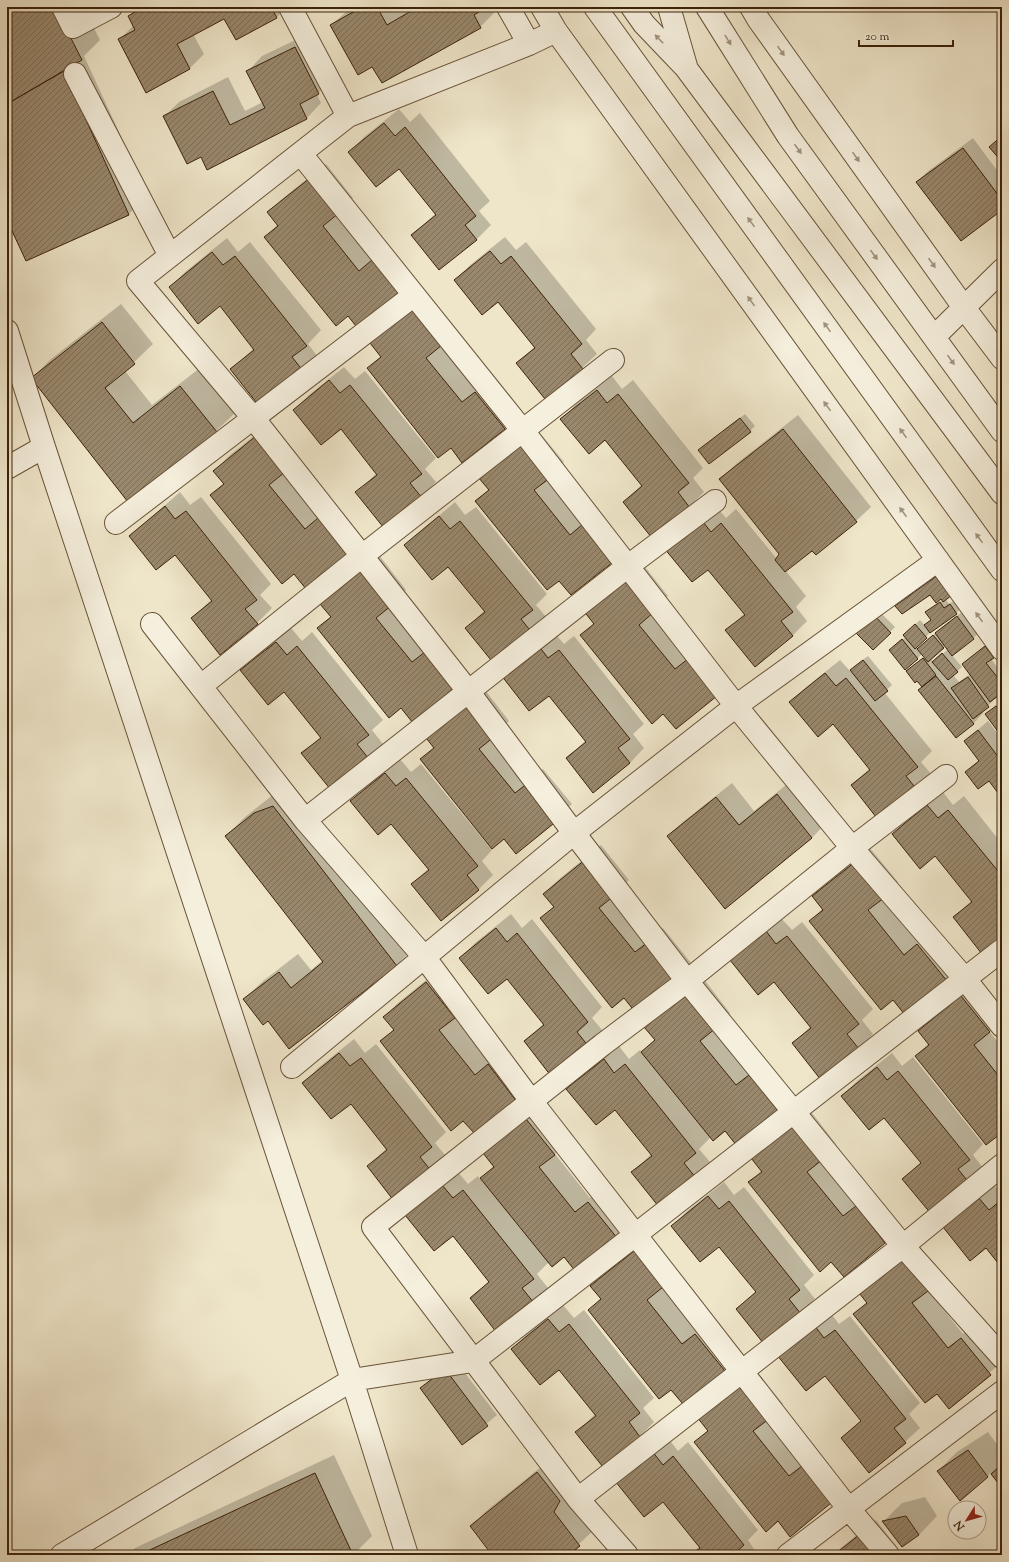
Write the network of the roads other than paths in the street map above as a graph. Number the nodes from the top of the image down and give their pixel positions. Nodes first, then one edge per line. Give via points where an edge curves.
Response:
1 (63, 7) edge
2 (111, 7) edge
3 (290, 7) edge
4 (508, 7) edge
5 (542, 7) edge
6 (595, 7) edge
7 (632, 7) edge
8 (669, 7) edge
9 (707, 7) edge
10 (751, 7) edge
11 (556, 31) junction
12 (529, 44) junction
13 (686, 68) junction
14 (76, 74) dead end
15 (348, 116) junction
16 (301, 154) junction
17 (170, 256) junction
18 (1002, 270) edge
19 (413, 296) junction
20 (965, 309) junction
21 (7, 332) edge
22 (934, 338) junction
23 (1002, 358) edge
24 (613, 360) dead end
25 (254, 419) junction
26 (523, 431) junction
27 (1002, 431) edge
28 (44, 447) junction
29 (7, 468) edge
30 (1002, 493) edge
31 (715, 501) dead end
32 (116, 523) dead end
33 (362, 556) junction
34 (938, 560) junction
35 (628, 566) junction
36 (1002, 570) edge
37 (152, 624) dead end
38 (1002, 649) edge
39 (201, 686) junction
40 (468, 691) junction
41 (736, 706) junction
42 (946, 776) dead end
43 (305, 820) junction
44 (574, 833) junction
45 (852, 848) junction
46 (1002, 950) edge
47 (425, 958) junction
48 (965, 979) junction
49 (688, 981) junction
50 (1002, 1026) edge
51 (292, 1067) dead end
52 (532, 1102) junction
53 (795, 1112) junction
54 (1002, 1165) edge
55 (636, 1234) junction
56 (903, 1246) junction
57 (1002, 1357) edge
58 (473, 1361) junction
59 (741, 1370) junction
60 (352, 1380) junction
61 (1002, 1392) edge
62 (578, 1499) junction
63 (848, 1508) junction
64 (62, 1555) edge
65 (407, 1555) edge
66 (627, 1555) edge
67 (788, 1555) edge
68 (888, 1555) edge

1 - 2 street via 73,27
3 - 15 street
4 - 12 street
5 - 11 street
36 -> 6 street
13 -> 7 street via 644,24
8 - 13 street
9 -> 22 street via 788,136
10 -> 20 street
11 - 12 street
34 -> 11 street
12 - 15 street
13 - 30 street
14 - 17 street
15 - 16 street
16 - 17 street
16 - 19 street
17 - 25 street via 138,281
18 - 20 street
19 - 25 street
19 - 26 street
20 - 22 street
20 - 23 street
21 - 28 street
22 -> 27 street
24 - 26 street
25 - 32 street
25 - 33 street
26 - 33 street
26 - 35 street
28 - 29 street
28 - 60 street
31 - 35 street
33 - 39 street
33 - 40 street
38 -> 34 street
34 - 41 street
35 - 40 street
35 - 41 street
37 - 39 street
39 - 43 street
40 - 43 street
40 - 44 street
41 - 44 street
41 - 45 street
42 - 45 street
43 - 47 street
44 - 47 street
44 - 49 street
45 - 48 street
45 - 49 street
46 - 48 street
47 - 51 street
47 - 52 street
48 - 50 street
48 - 53 street
49 - 52 street via 602,1045
49 - 53 street
52 - 55 street
52 - 58 street via 373,1227
53 - 55 street
53 - 56 street
54 - 56 street
55 - 58 street
55 - 59 street
56 - 57 street
56 - 59 street
58 - 60 street
58 - 62 street
59 - 62 street
59 - 63 street
60 - 64 street
60 - 65 street
61 - 63 street
62 - 66 street
63 - 67 street
63 - 68 street

